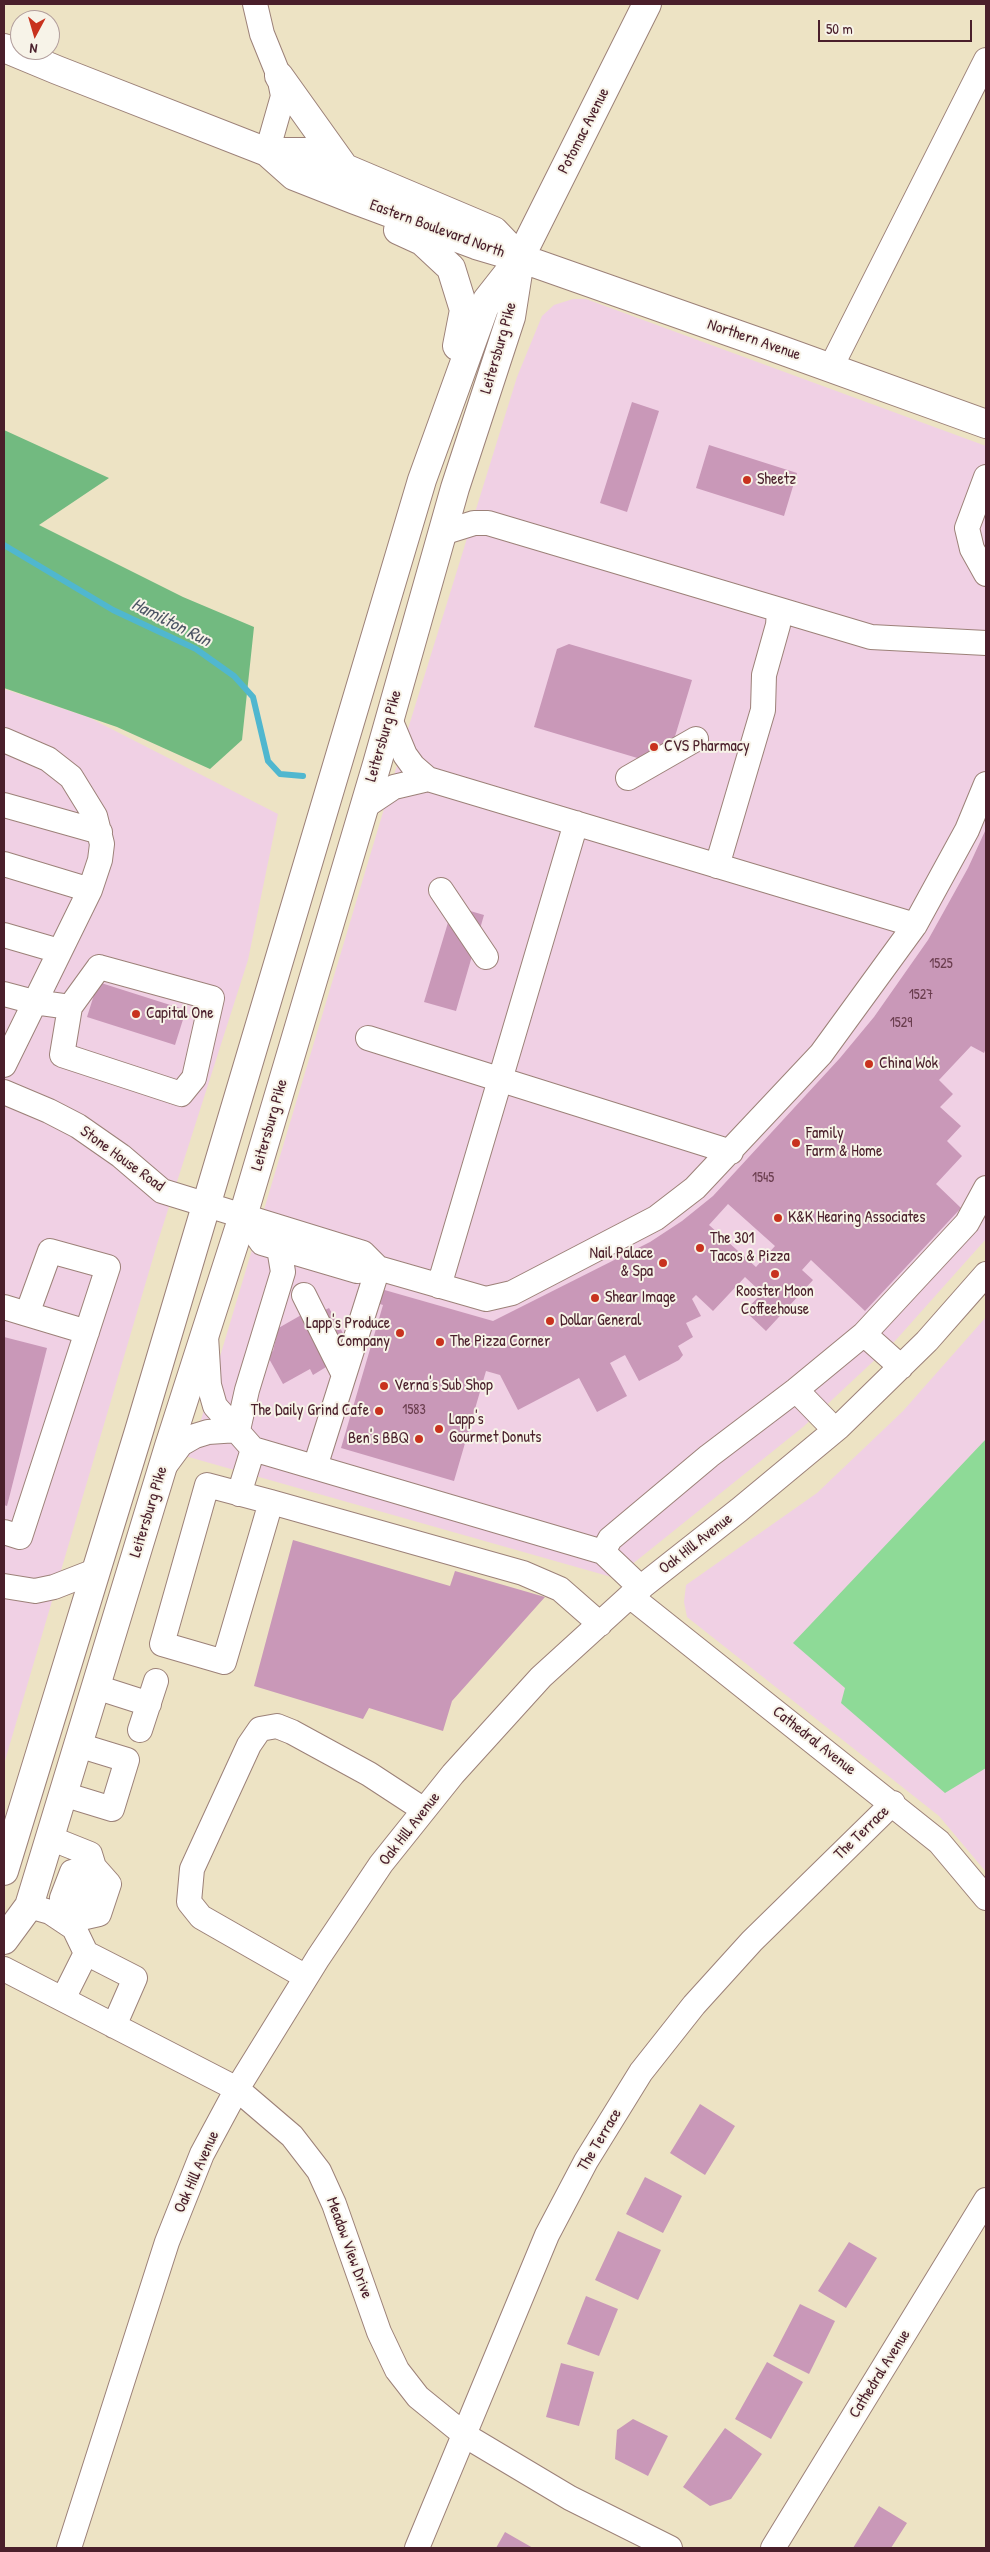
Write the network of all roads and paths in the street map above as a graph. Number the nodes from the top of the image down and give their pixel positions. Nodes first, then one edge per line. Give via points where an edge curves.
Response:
1 (255, 4) edge
2 (647, 4) edge
3 (4, 48) edge
4 (986, 60) edge
5 (279, 76) junction
6 (267, 152) junction
7 (345, 168) junction
8 (355, 200) junction
9 (520, 258) junction
10 (831, 367) junction
11 (986, 424) edge
12 (986, 477) edge
13 (422, 480) junction
14 (442, 533) junction
15 (986, 574) edge
16 (779, 612) junction
17 (986, 643) edge
18 (390, 719) junction
19 (696, 739) dead end
20 (4, 740) edge
21 (628, 778) dead end
22 (428, 779) junction
23 (986, 784) edge
24 (4, 804) edge
25 (364, 807) junction
26 (576, 824) junction
27 (100, 832) junction
28 (4, 864) edge
29 (717, 866) junction
30 (90, 890) junction
31 (441, 890) dead end
32 (915, 925) junction
33 (4, 935) edge
34 (59, 951) junction
35 (486, 957) dead end
36 (4, 994) edge
37 (34, 1002) junction
38 (70, 1007) junction
39 (368, 1038) dead end
40 (5, 1057) edge
41 (501, 1079) junction
42 (4, 1092) edge
43 (731, 1152) junction
44 (986, 1188) edge
45 (205, 1204) junction
46 (243, 1216) junction
47 (279, 1248) junction
48 (378, 1268) junction
49 (986, 1274) edge
50 (439, 1286) junction
51 (304, 1295) dead end
52 (4, 1307) edge
53 (27, 1314) junction
54 (87, 1332) junction
55 (206, 1332) junction
56 (864, 1334) junction
57 (901, 1367) junction
58 (344, 1375) junction
59 (796, 1390) junction
60 (238, 1430) junction
61 (835, 1430) junction
62 (253, 1448) junction
63 (315, 1467) junction
64 (162, 1470) junction
65 (239, 1494) junction
66 (271, 1502) junction
67 (4, 1532) edge
68 (603, 1552) junction
69 (95, 1571) junction
70 (4, 1586) edge
71 (636, 1592) junction
72 (600, 1624) junction
73 (156, 1681) dead end
74 (96, 1687) junction
75 (149, 1704) junction
76 (140, 1730) dead end
77 (78, 1745) junction
78 (63, 1794) junction
79 (893, 1804) junction
80 (424, 1810) junction
81 (50, 1838) junction
82 (4, 1871) edge
83 (986, 1898) edge
84 (29, 1906) junction
85 (76, 1923) junction
86 (4, 1940) edge
87 (86, 1953) junction
88 (4, 1969) edge
89 (306, 1978) junction
90 (63, 2000) junction
91 (114, 2026) junction
92 (237, 2089) junction
93 (986, 2200) edge
94 (466, 2436) junction
95 (69, 2548) edge
96 (417, 2548) edge
97 (670, 2548) edge
98 (773, 2548) edge

1 - 5 street via 262,34
2 - 9 main road, Potomac Avenue
3 - 6 main road, Eastern Boulevard North
4 - 10 street
5 - 6 street via 283,96
5 - 7 main road
6 - 7 main road, Eastern Boulevard North via 307,152
6 - 8 main road, Eastern Boulevard North via 294,176
7 - 9 main road, Eastern Boulevard North via 494,230
8 - 9 main road, Eastern Boulevard North
8 - 13 main road via 365,215 422,241 451,268 464,310 454,361
9 - 10 main road, Northern Avenue
9 - 13 main road, Leitersburg Pike via 487,300
9 - 14 main road, Leitersburg Pike via 512,317
10 - 11 main road, Northern Avenue
12 - 15 street via 967,528 972,550
13 - 45 main road, Leitersburg Pike
14 - 16 street via 480,522
14 - 18 main road, Leitersburg Pike
16 - 17 street via 871,637
16 - 29 street via 764,675 763,710
18 - 22 street via 405,755
18 - 25 main road, Leitersburg Pike
19 - 21 street
20 - 27 street via 48,759 71,777 85,796
22 - 25 street via 394,788
22 - 26 street
23 - 32 street via 967,830
24 - 27 street
25 - 46 main road, Leitersburg Pike
26 - 29 street
26 - 41 street
27 - 30 street via 100,860
28 - 30 street
29 - 32 street
30 - 34 street
31 - 35 street
32 - 43 street via 821,1054
33 - 34 street
34 - 37 street
36 - 37 street
37 - 38 street
37 - 40 street
38 - 38 street via 99,967 212,998 194,1078 181,1094 62,1055
39 - 41 street
41 - 43 street
41 - 50 street
42 - 45 street, Stone House Road via 78,1126 121,1156 162,1191
43 - 50 street via 695,1188 656,1218 512,1293 483,1298
44 - 56 street via 967,1223
45 - 46 street, Stone House Road
45 - 69 main road, Leitersburg Pike
46 - 47 street via 262,1243
46 - 48 street, Stone House Road via 363,1253
46 - 55 main road, Leitersburg Pike
47 - 48 street via 357,1271
47 - 60 street via 283,1272
48 - 50 street
48 - 58 street
49 - 57 street, Oak Hill Avenue
51 - 58 street
52 - 53 street
53 - 54 street
53 - 54 street via 50,1251 108,1267
54 - 67 street via 20,1537
55 - 60 street via 212,1400 221,1415
55 - 64 main road, Leitersburg Pike
56 - 57 street
56 - 59 street
57 - 61 street, Oak Hill Avenue
58 - 63 street
59 - 61 street
59 - 68 street via 709,1456 610,1539
60 - 62 street
60 - 64 street via 208,1432 190,1438 181,1444
61 - 71 street, Oak Hill Avenue
62 - 63 street
62 - 65 street
63 - 68 street
64 - 74 main road, Leitersburg Pike
65 - 66 street
65 - 66 street via 207,1485 162,1644 224,1662
66 - 72 street via 524,1574 560,1589
68 - 71 street, Cathedral Avenue
69 - 70 street via 35,1591
69 - 82 main road, Leitersburg Pike
71 - 72 street, Oak Hill Avenue
71 - 79 street, Cathedral Avenue
72 - 80 street, Oak Hill Avenue via 541,1677
73 - 75 street
74 - 75 street
74 - 77 main road, Leitersburg Pike
75 - 76 street
77 - 78 main road, Leitersburg Pike
77 - 78 street via 126,1760 112,1809
78 - 81 main road, Leitersburg Pike
79 - 83 street, Cathedral Avenue via 939,1842
79 - 94 street, The Terrace via 752,1941 641,2072 586,2161 547,2235
80 - 89 street, Oak Hill Avenue via 381,1864
80 - 89 street via 369,1774 292,1732 277,1726 260,1729 249,1745 192,1869 189,1902 201,1917
81 - 84 main road, Leitersburg Pike
81 - 85 street via 90,1854 94,1867
84 - 85 street
84 - 86 main road, Leitersburg Pike
85 - 87 street
87 - 90 street
87 - 91 street via 134,1978
88 - 90 street, Meadow View Drive
89 - 92 street, Oak Hill Avenue
90 - 91 street, Meadow View Drive
91 - 92 street, Meadow View Drive
92 - 94 street, Meadow View Drive via 292,2136 319,2171 334,2204 379,2332 398,2370 418,2397
92 - 95 street, Oak Hill Avenue via 202,2154 167,2242
93 - 98 street, Cathedral Avenue
94 - 96 street, The Terrace
94 - 97 street, Meadow View Drive via 570,2498

